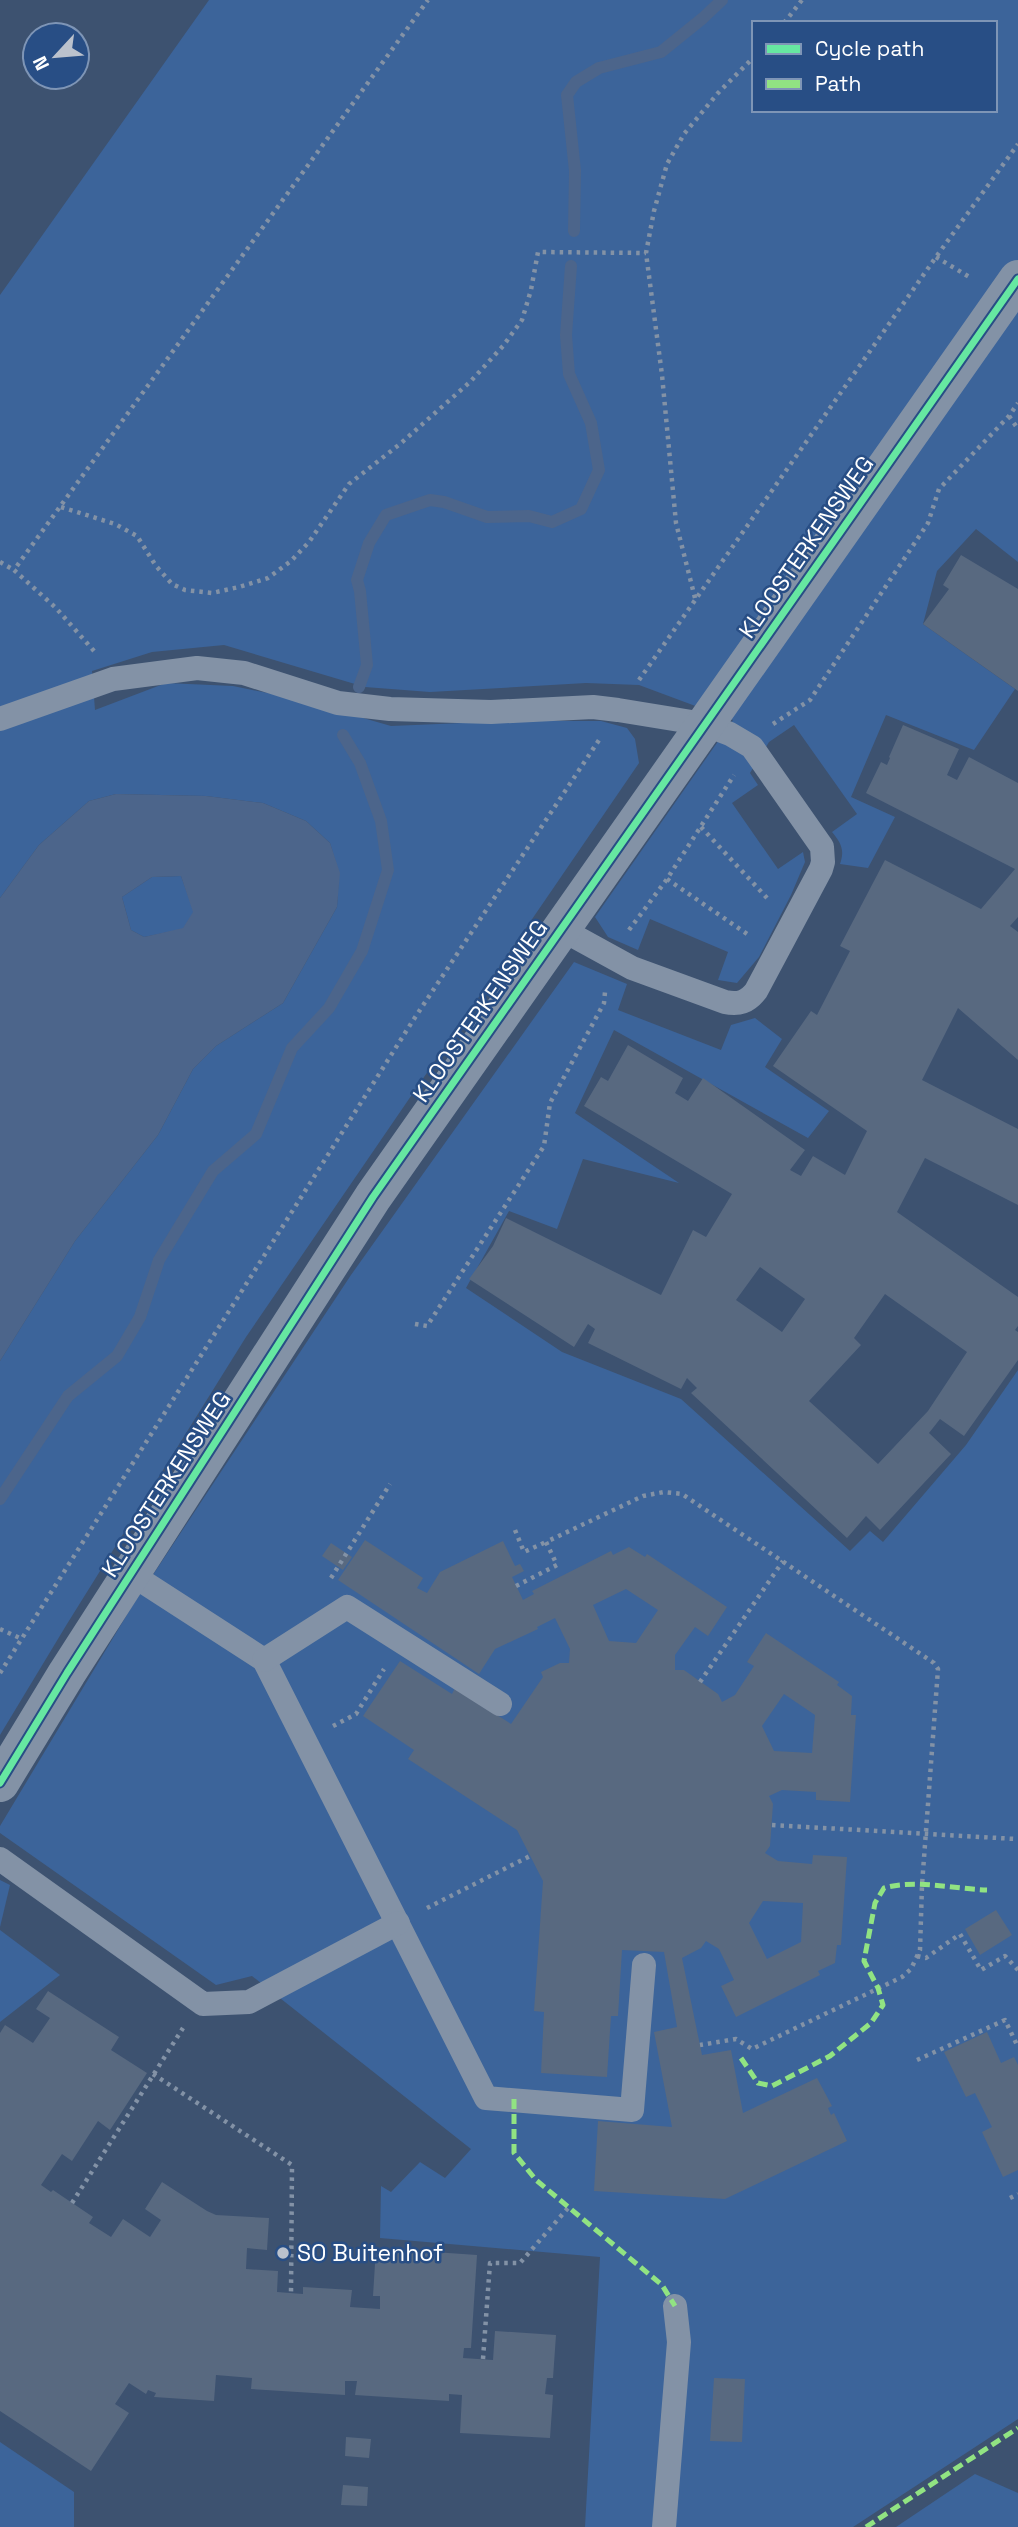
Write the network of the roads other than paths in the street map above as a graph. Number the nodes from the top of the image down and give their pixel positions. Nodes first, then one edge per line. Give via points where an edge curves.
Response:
1 (1014, 295) edge
2 (0, 719) edge
3 (704, 724) junction
4 (561, 929) junction
5 (131, 1573) junction
6 (264, 1660) junction
7 (500, 1704) dead end
8 (0, 1783) edge
9 (0, 1859) edge
10 (398, 1923) junction
11 (644, 1965) dead end
12 (675, 2306) dead end
13 (664, 2527) edge

1 - 3 street, KLOOSTERKENSWEG
2 - 3 lane via 113,679 197,668 244,673 338,703 390,709 491,712 593,707
3 - 4 street, KLOOSTERKENSWEG
3 - 4 lane via 752,747 822,847 821,869 751,997 734,1004 632,968
4 - 5 street, KLOOSTERKENSWEG via 373,1197
5 - 6 lane
5 - 8 street, KLOOSTERKENSWEG
6 - 7 lane via 347,1607
6 - 10 lane
9 - 10 lane via 203,2004 248,2001
10 - 11 lane via 486,2098 632,2110
12 - 13 lane via 679,2342

